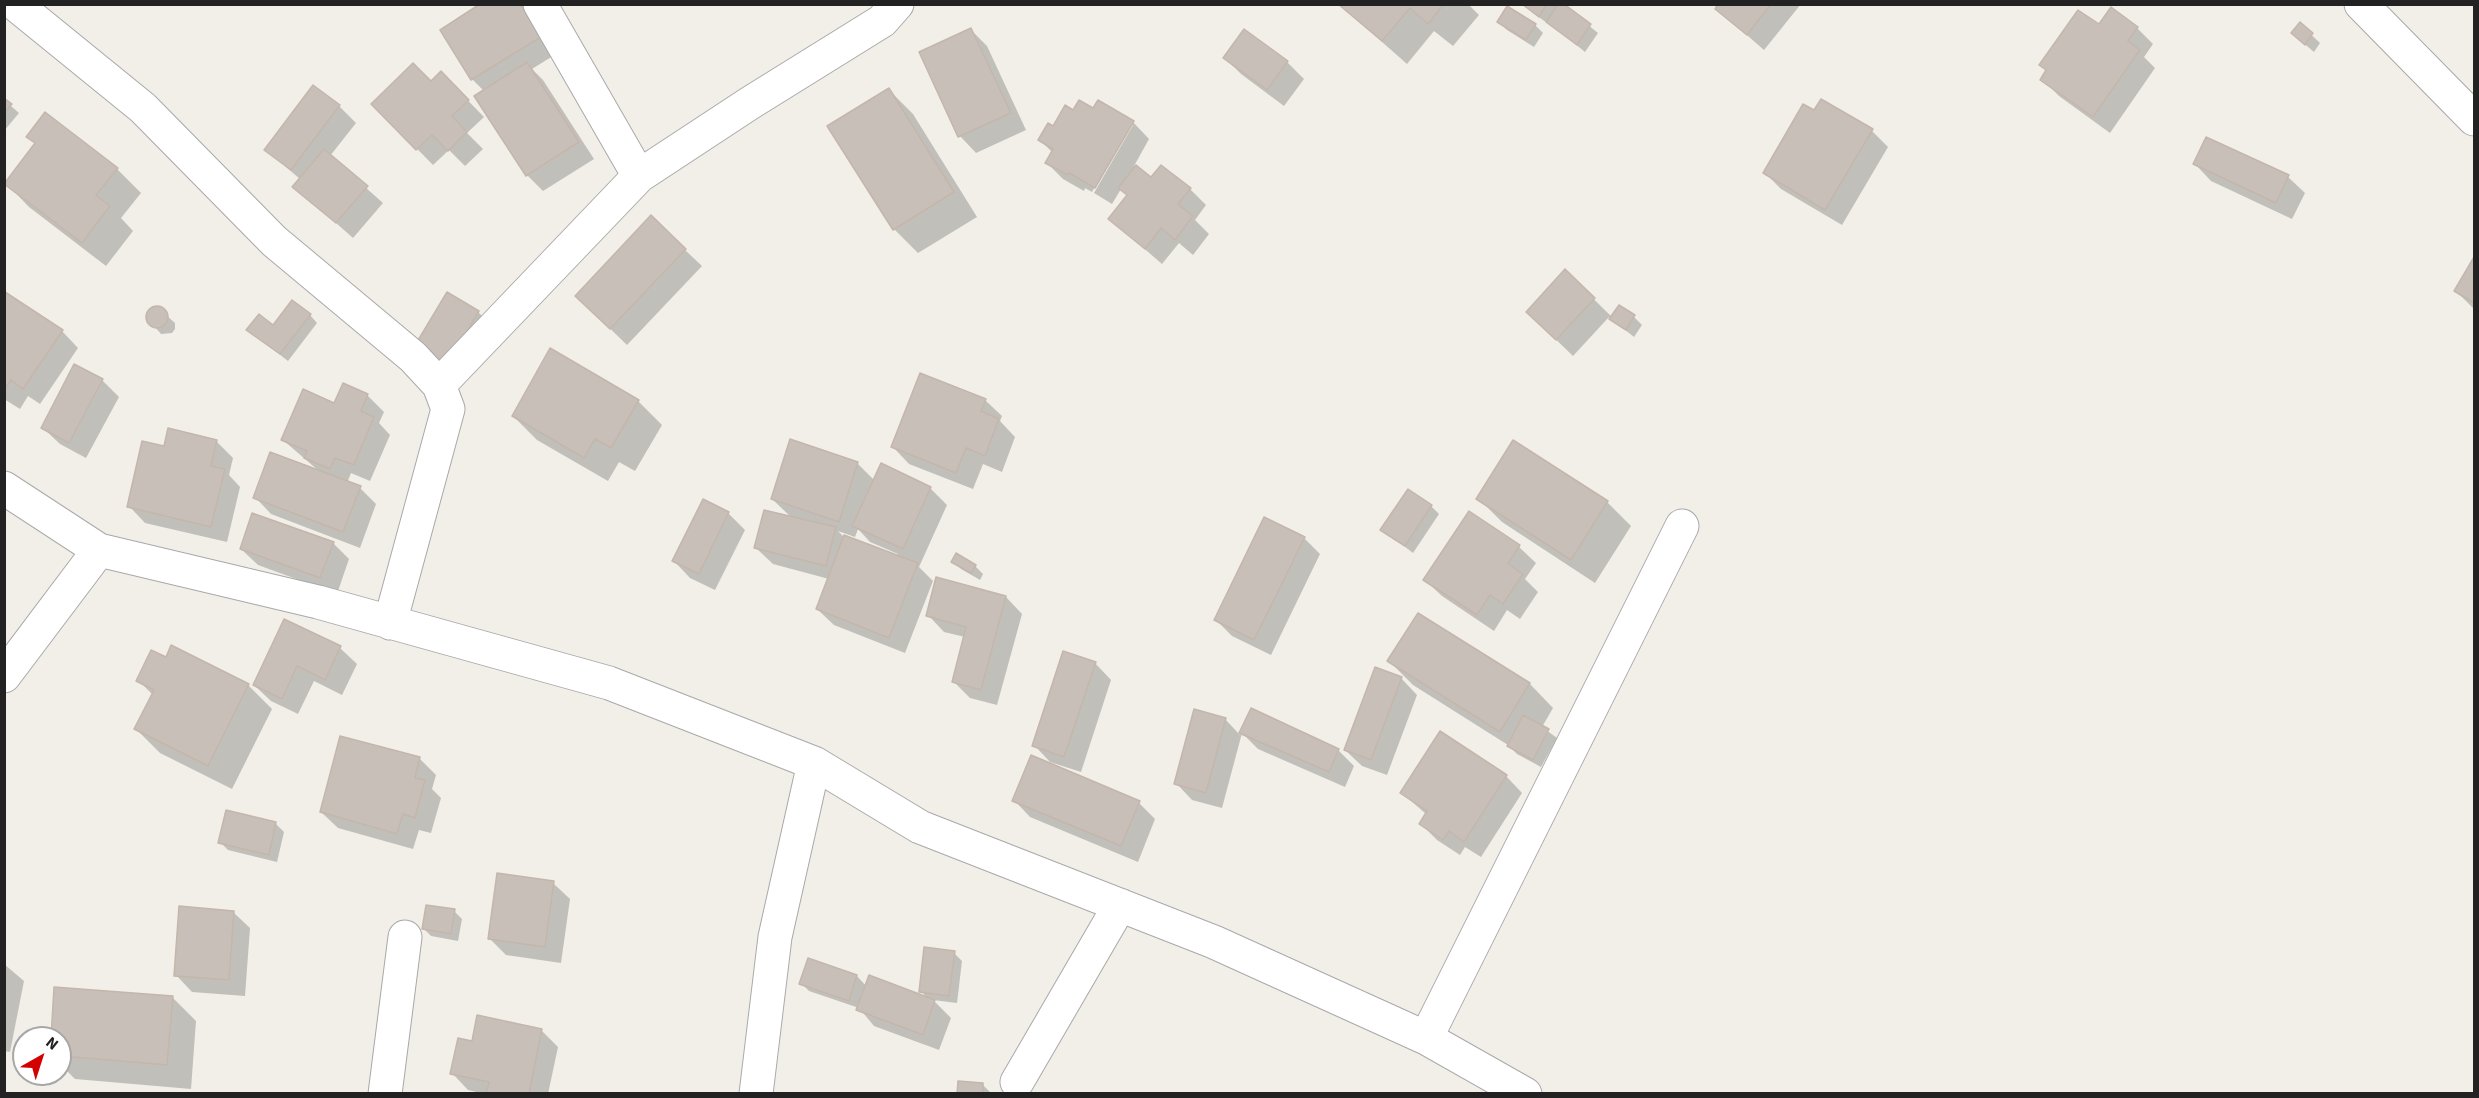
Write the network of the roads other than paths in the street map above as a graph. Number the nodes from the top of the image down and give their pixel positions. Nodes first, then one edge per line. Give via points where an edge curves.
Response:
1 (15, 4) edge
2 (540, 4) edge
3 (897, 4) edge
4 (2361, 4) edge
5 (2475, 119) edge
6 (639, 176) junction
7 (439, 385) junction
8 (4, 488) edge
9 (1682, 526) dead end
10 (99, 550) junction
11 (390, 623) junction
12 (4, 676) edge
13 (814, 763) junction
14 (1120, 905) junction
15 (405, 937) dead end
16 (1426, 1038) junction
17 (1017, 1082) dead end
18 (385, 1094) edge
19 (756, 1094) edge
20 (1525, 1094) edge

1 - 7 street via 143,108 274,241 413,357
2 - 6 street
3 - 6 street via 882,21
4 - 5 street
6 - 7 street
7 - 11 street via 448,409
8 - 10 street
9 - 16 street
10 - 11 street
10 - 12 street
11 - 13 street via 609,683
13 - 14 street via 920,827
13 - 19 street via 775,937
14 - 16 street via 1214,942
14 - 17 street
15 - 18 street
16 - 20 street

